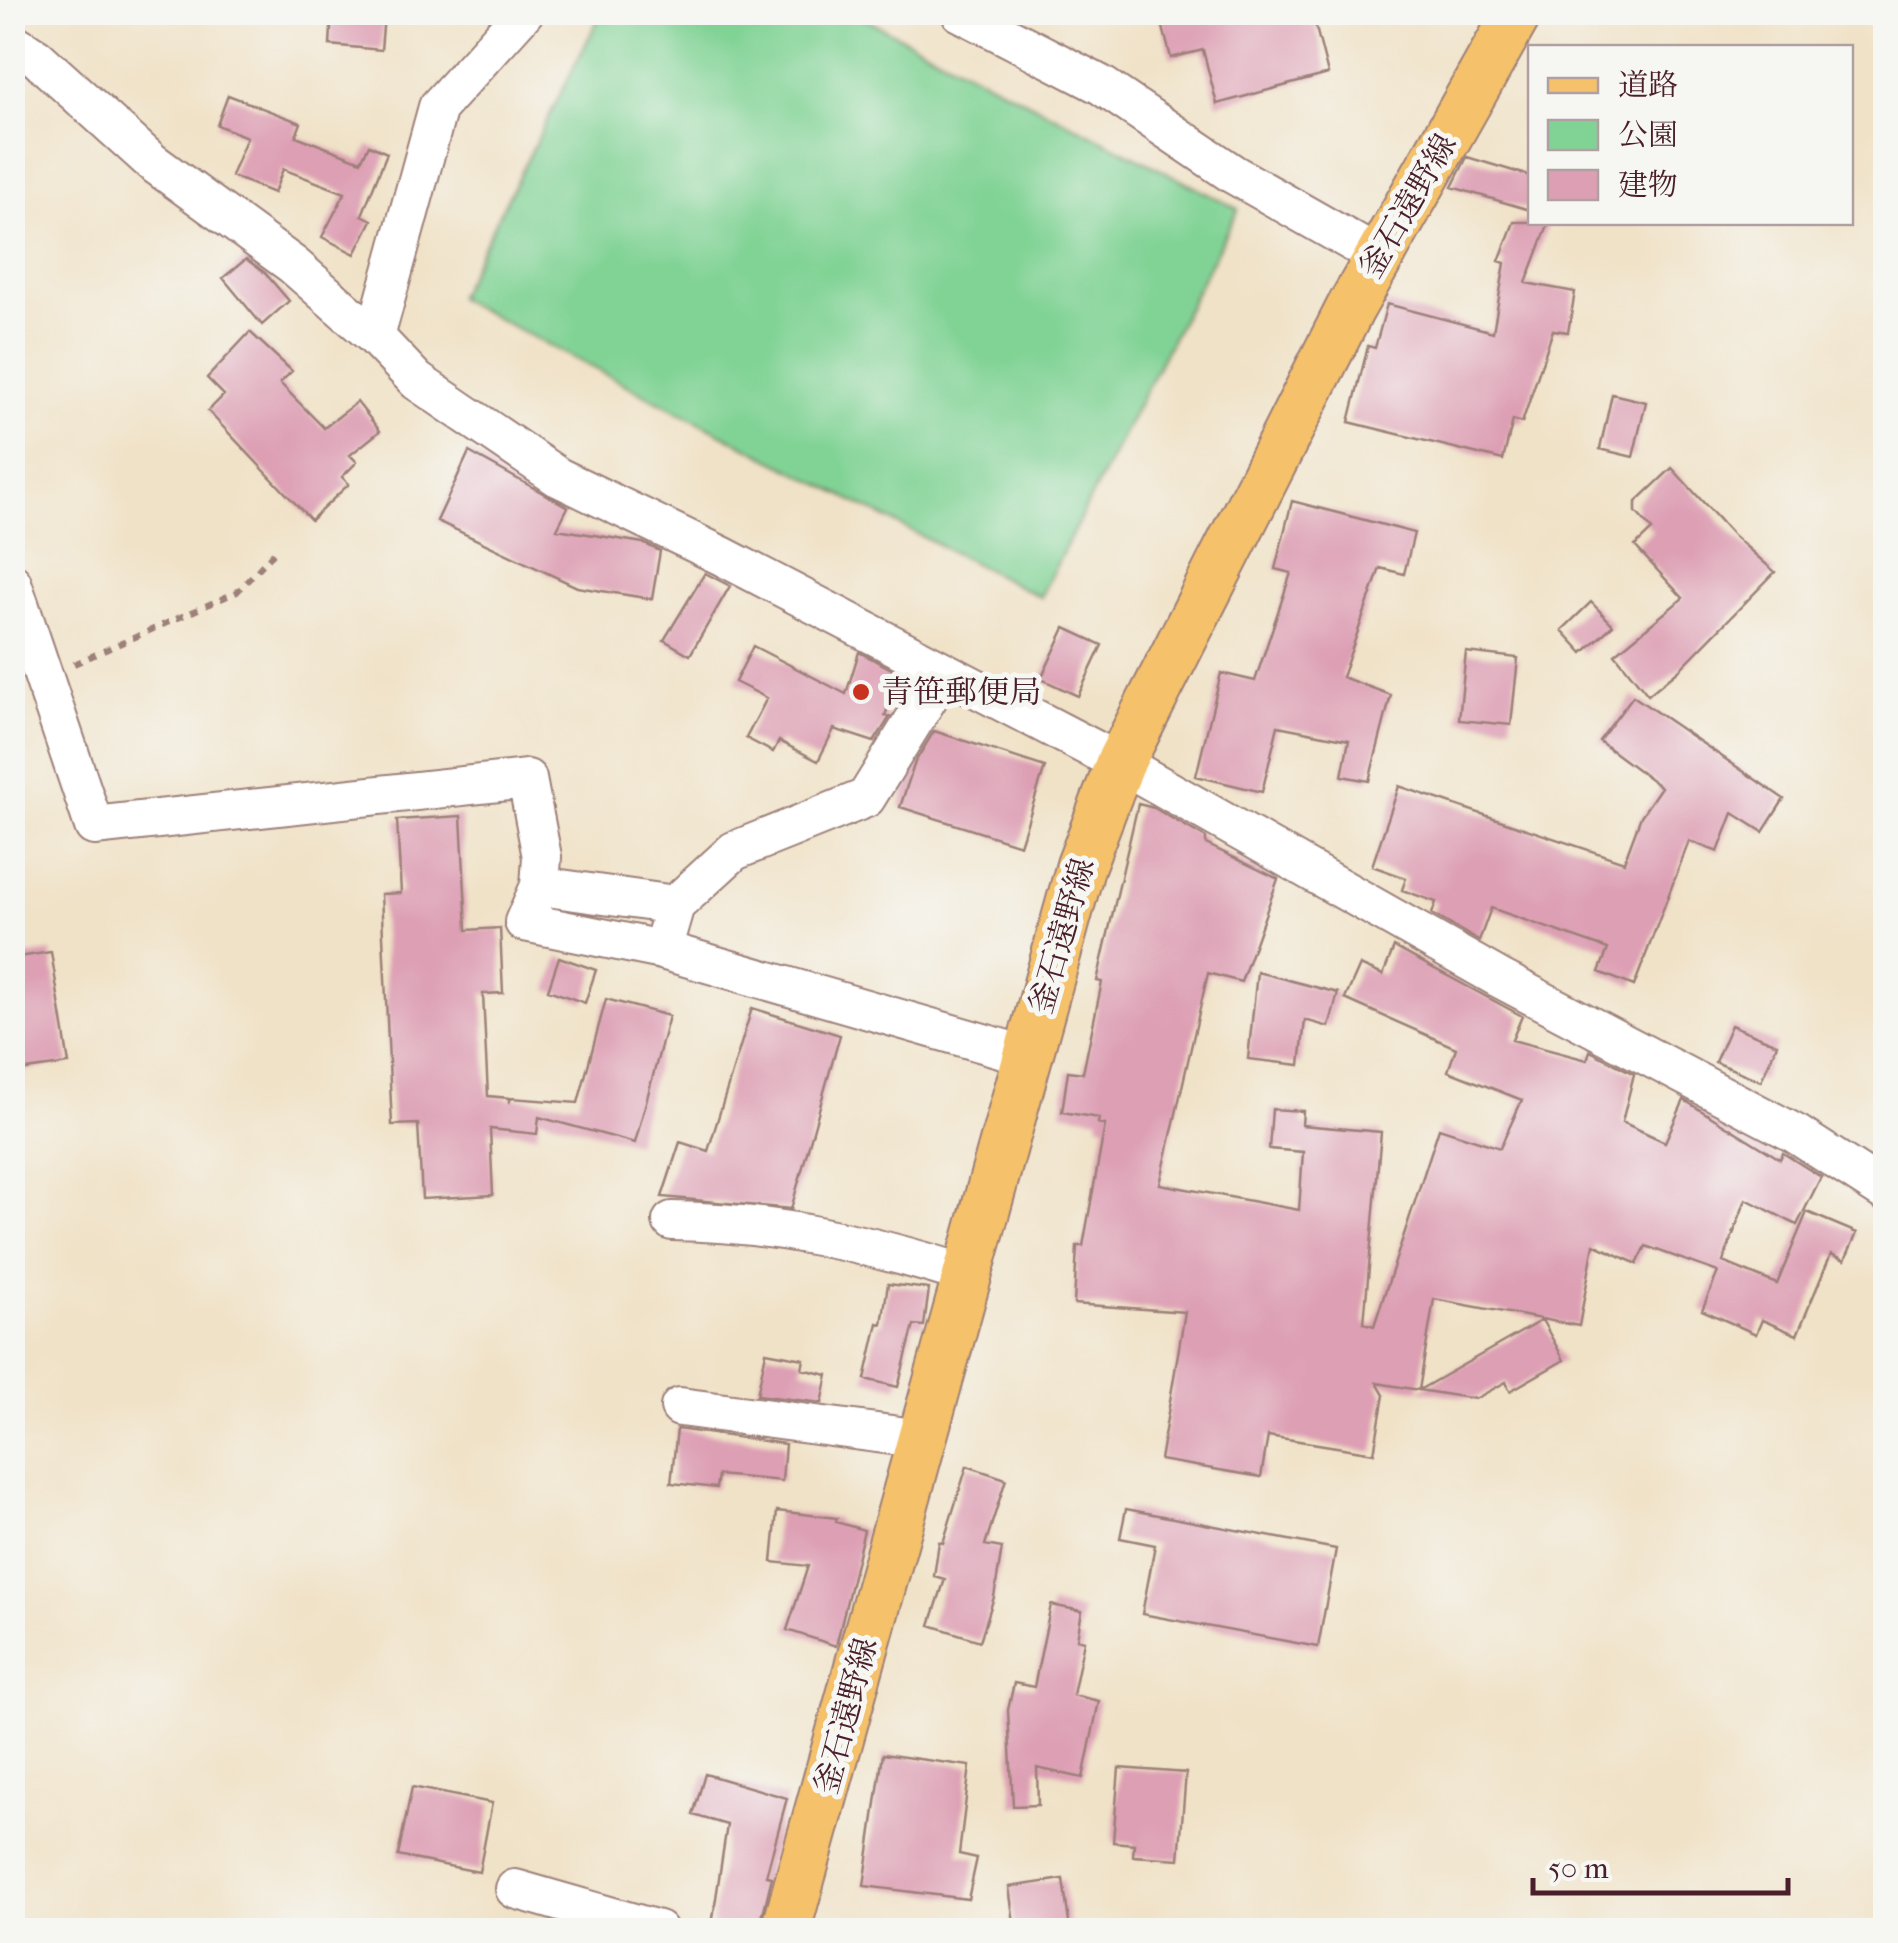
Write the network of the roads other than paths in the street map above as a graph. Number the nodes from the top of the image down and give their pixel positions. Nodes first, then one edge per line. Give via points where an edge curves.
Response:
1 (524, 12) edge
2 (960, 12) edge
3 (1518, 12) edge
4 (12, 42) edge
5 (1379, 257) junction
6 (376, 337) junction
7 (12, 582) edge
8 (944, 672) junction
9 (1120, 763) junction
10 (540, 886) junction
11 (675, 906) junction
12 (662, 950) junction
13 (1028, 1056) junction
14 (1886, 1192) edge
15 (672, 1221) dead end
16 (968, 1275) junction
17 (680, 1407) dead end
18 (922, 1440) junction
19 (515, 1889) dead end
20 (658, 1930) edge
21 (786, 1930) edge

1 - 6 street via 438,107
2 - 5 street via 1101,85 1232,174
3 - 5 main road, 釜石遠野線
4 - 6 street via 152,162 292,264
5 - 9 main road, 釜石遠野線
6 - 8 street via 417,381 558,478
7 - 10 street via 94,826 527,779 542,857
8 - 9 street
8 - 11 street via 866,798 734,851
9 - 13 main road, 釜石遠野線 via 1081,865
9 - 14 street via 1499,978 1796,1134
10 - 11 street
10 - 12 street via 524,922
11 - 12 street
12 - 13 street
13 - 16 main road, 釜石遠野線
15 - 16 street via 875,1246
16 - 18 main road, 釜石遠野線
17 - 18 street
18 - 21 main road, 釜石遠野線
19 - 20 street

